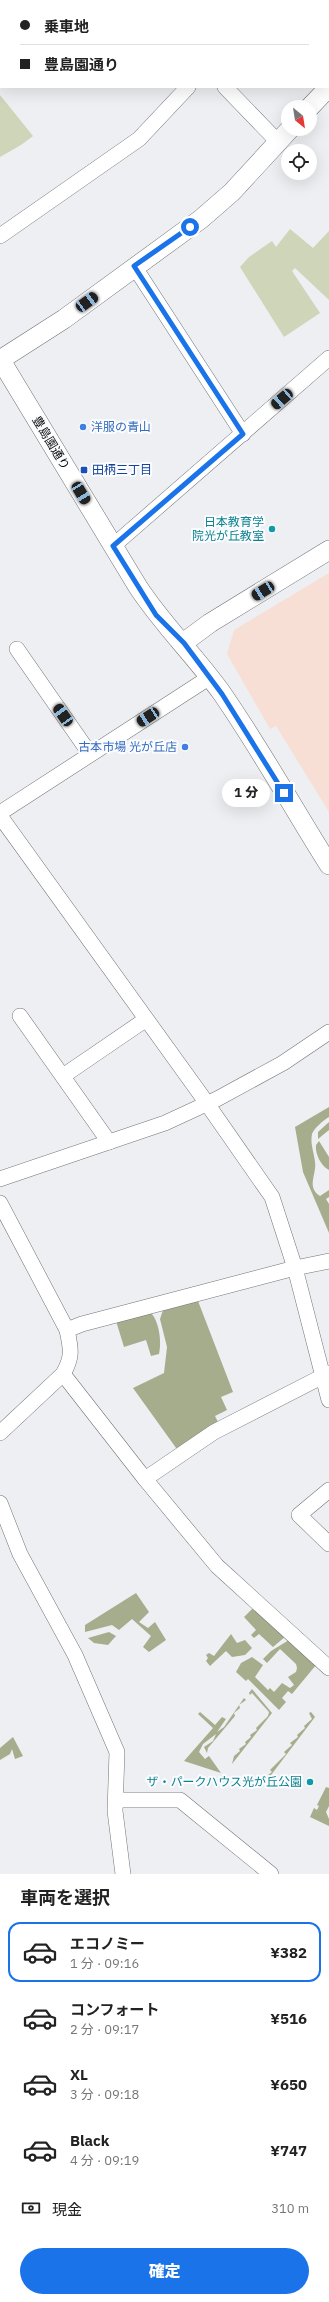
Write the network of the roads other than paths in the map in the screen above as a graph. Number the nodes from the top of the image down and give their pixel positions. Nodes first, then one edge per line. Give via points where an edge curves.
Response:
1 (187, 88) edge
2 (226, 88) edge
3 (328, 89) edge
4 (317, 100) edge
5 (281, 133) edge
6 (283, 136) edge
7 (0, 236) edge
8 (134, 266) junction
9 (329, 358) edge
10 (0, 359) edge
11 (243, 434) junction
12 (113, 546) junction
13 (329, 550) edge
14 (184, 643) junction
15 (17, 649) dead end
16 (210, 677) junction
17 (90, 754) junction
18 (0, 813) edge
19 (0, 816) edge
20 (329, 865) edge
21 (20, 1016) dead end
22 (145, 1020) junction
23 (329, 1032) edge
24 (63, 1076) junction
25 (207, 1104) junction
26 (109, 1142) junction
27 (0, 1179) edge
28 (0, 1203) edge
29 (329, 1261) edge
30 (295, 1268) junction
31 (67, 1330) junction
32 (63, 1374) junction
33 (326, 1374) edge
34 (329, 1400) edge
35 (0, 1433) edge
36 (145, 1479) junction
37 (329, 1490) edge
38 (0, 1503) edge
39 (329, 1544) edge
40 (329, 1668) edge
41 (116, 1800) junction
42 (124, 1874) edge
43 (271, 1874) edge

1 - 7 street via 139,139
2 - 5 street
3 - 4 street
6 - 8 street via 212,211
8 - 10 street via 64,319
8 - 11 street
9 - 11 street
10 - 12 street, 豊島園通り
11 - 12 street
12 - 14 street, 豊島園通り via 156,615
13 - 14 street
14 - 16 street, 豊島園通り
15 - 17 street
16 - 17 street
16 - 20 street, 豊島園通り
17 - 18 street
19 - 22 street
21 - 24 street
22 - 24 street
22 - 25 street
23 - 25 street via 283,1063
24 - 26 street
25 - 26 street via 165,1123
25 - 30 street via 272,1197
26 - 27 street
28 - 31 street
29 - 30 street
30 - 31 street
30 - 33 street
31 - 32 street via 71,1349 70,1362
32 - 35 street
32 - 36 street
33 - 34 street
33 - 36 street via 214,1432
36 - 40 street via 217,1566
37 - 39 street via 299,1515
38 - 41 street via 20,1554 76,1655 111,1738 118,1757
41 - 42 street
41 - 43 street via 180,1800

